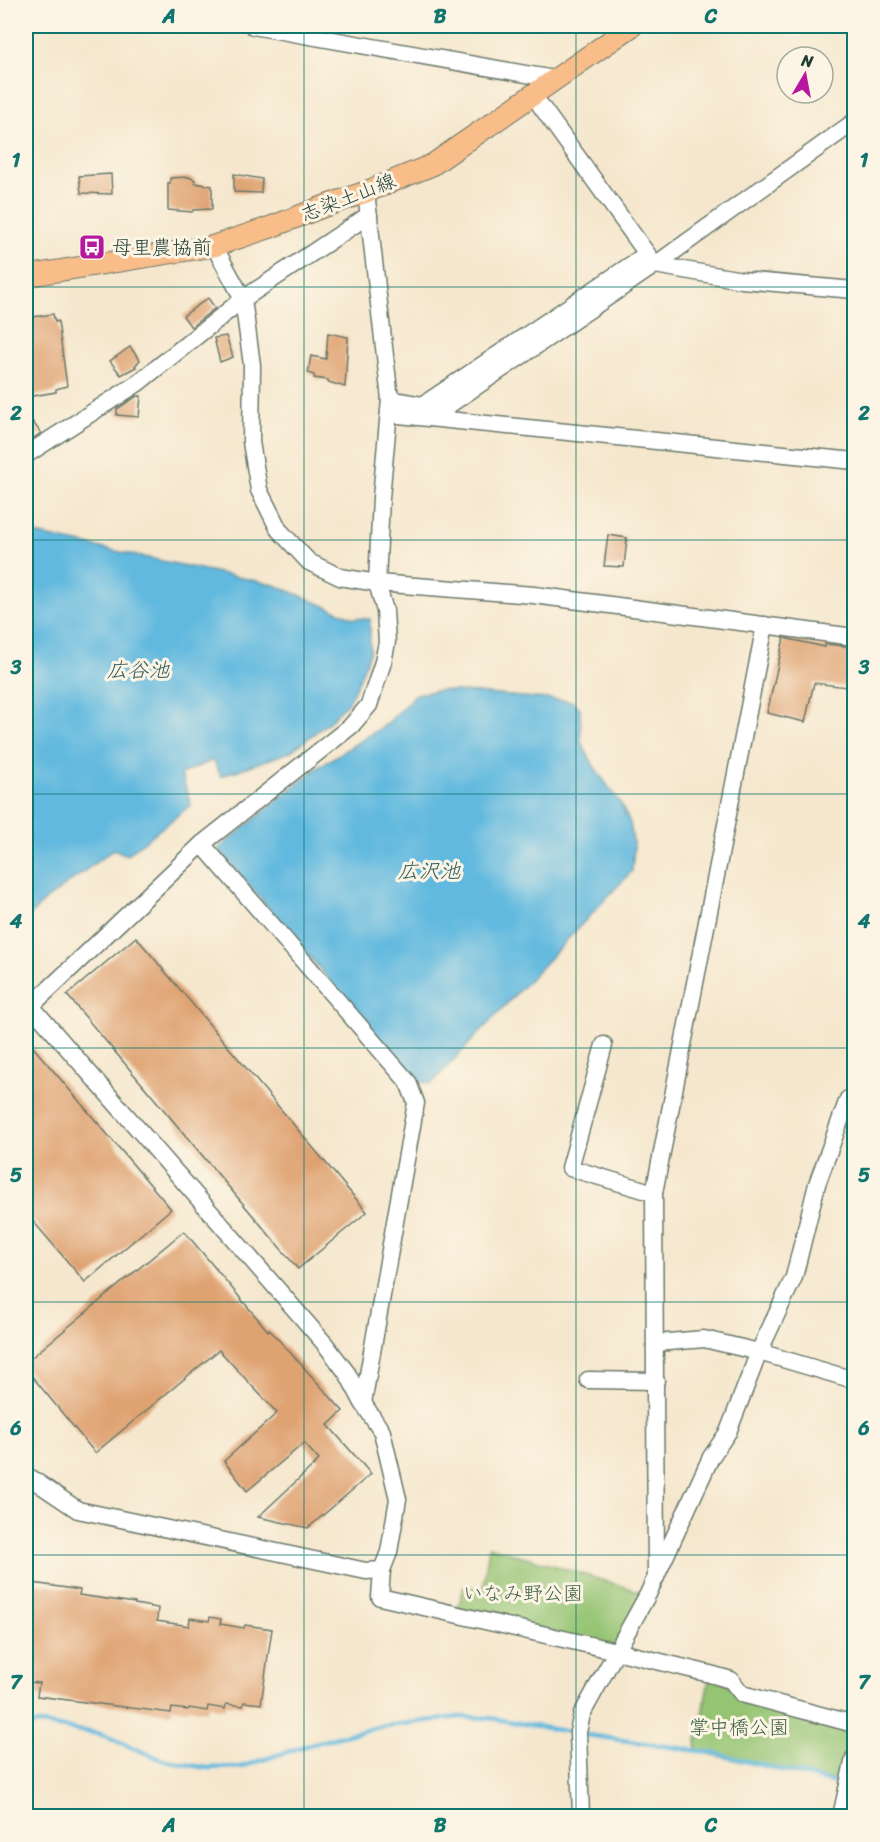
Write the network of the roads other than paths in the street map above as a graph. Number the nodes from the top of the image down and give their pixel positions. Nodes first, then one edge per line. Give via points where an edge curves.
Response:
1 (253, 26) edge
2 (632, 26) edge
3 (554, 79) junction
4 (532, 95) junction
5 (855, 122) edge
6 (366, 192) junction
7 (369, 215) junction
8 (214, 246) junction
9 (651, 260) junction
10 (26, 276) edge
11 (855, 290) edge
12 (243, 299) junction
13 (389, 407) junction
14 (430, 418) junction
15 (26, 455) edge
16 (855, 461) edge
17 (377, 583) junction
18 (765, 625) junction
19 (855, 637) edge
20 (202, 844) junction
21 (28, 1008) edge
22 (604, 1045) dead end
23 (848, 1099) dead end
24 (654, 1193) junction
25 (656, 1343) junction
26 (759, 1352) junction
27 (588, 1380) dead end
28 (855, 1380) edge
29 (656, 1381) junction
30 (363, 1403) junction
31 (26, 1475) edge
32 (382, 1570) junction
33 (656, 1577) junction
34 (616, 1651) junction
35 (855, 1724) edge
36 (855, 1758) edge
37 (581, 1816) edge
38 (841, 1816) edge

1 - 3 street
2 - 3 main road, 志染土山線
3 - 4 main road, 志染土山線
4 - 6 main road, 志染土山線 via 432,165
4 - 9 street
5 - 9 street
6 - 7 street
6 - 8 main road, 志染土山線
7 - 12 street
7 - 13 street
8 - 10 main road, 志染土山線
8 - 12 street
9 - 11 street via 742,280
9 - 13 street via 423,405
9 - 14 street
12 - 15 street via 138,383
12 - 17 street via 252,365 251,442 259,490 279,530 309,562 340,577
13 - 14 street
13 - 17 street
14 - 16 street
17 - 18 street via 534,595
17 - 20 street via 385,611 387,642 369,705 351,726
18 - 19 street
18 - 24 street
20 - 21 street
20 - 30 street via 408,1082 416,1103
21 - 30 street via 325,1344
22 - 24 street via 570,1168
23 - 26 street via 817,1184 795,1277
24 - 25 street
25 - 26 street via 704,1339
25 - 29 street
26 - 28 street
26 - 33 street via 728,1432 711,1457
27 - 29 street
29 - 33 street
30 - 32 street via 382,1432 398,1498
31 - 32 street via 78,1510 366,1571
32 - 34 street via 380,1597
33 - 34 street
34 - 35 street via 731,1680 742,1694
34 - 37 street via 582,1714 578,1732
36 - 38 street

